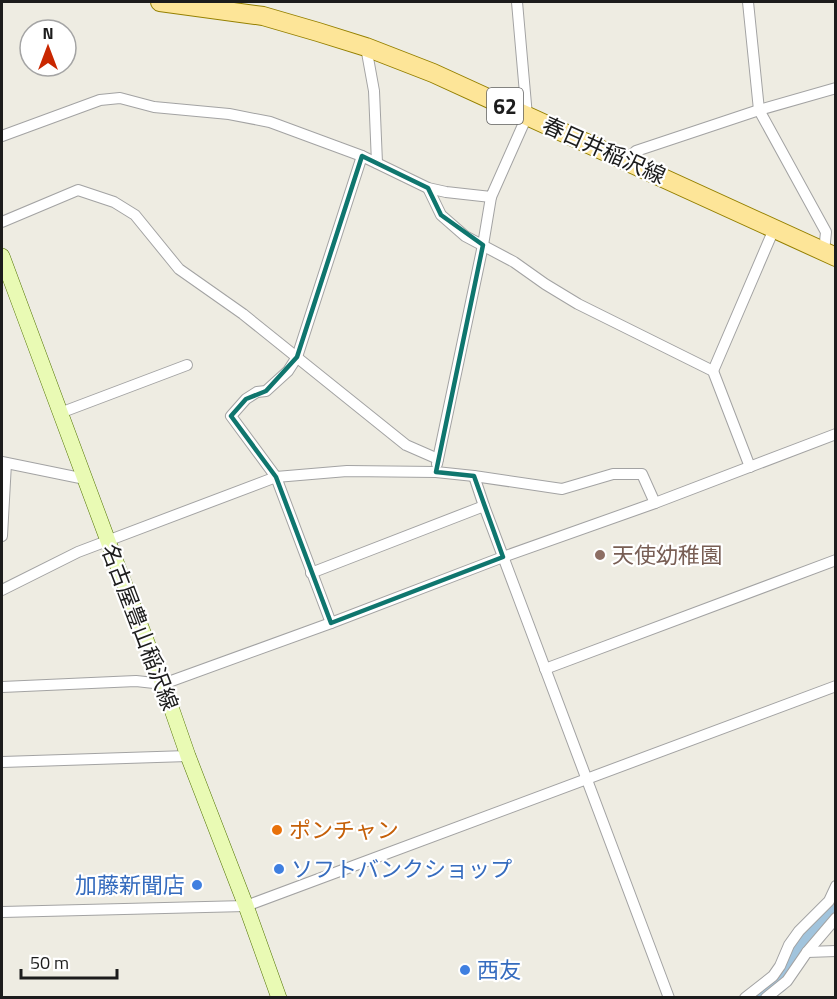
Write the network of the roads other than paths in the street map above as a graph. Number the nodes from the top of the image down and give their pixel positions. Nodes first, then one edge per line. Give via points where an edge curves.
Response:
1 (160, 2) edge
2 (517, 2) edge
3 (748, 2) edge
4 (366, 47) junction
5 (836, 88) edge
6 (759, 110) junction
7 (527, 116) junction
8 (2, 136) edge
9 (363, 156) junction
10 (626, 160) junction
11 (377, 163) junction
12 (428, 188) junction
13 (491, 197) junction
14 (2, 222) edge
15 (774, 229) junction
16 (483, 245) junction
17 (830, 254) edge
18 (2, 256) edge
19 (297, 357) junction
20 (188, 364) dead end
21 (713, 371) junction
22 (60, 413) junction
23 (836, 434) edge
24 (438, 459) junction
25 (4, 462) edge
26 (750, 467) junction
27 (436, 472) junction
28 (474, 476) junction
29 (276, 477) junction
30 (85, 479) junction
31 (655, 503) junction
32 (484, 506) junction
33 (2, 536) edge
34 (108, 541) junction
35 (503, 557) junction
36 (836, 560) edge
37 (311, 573) junction
38 (2, 590) edge
39 (331, 623) junction
40 (545, 669) junction
41 (163, 684) junction
42 (836, 686) edge
43 (2, 687) edge
44 (188, 756) junction
45 (2, 762) edge
46 (587, 779) junction
47 (836, 886) edge
48 (246, 906) junction
49 (2, 912) edge
50 (836, 918) edge
51 (836, 951) edge
52 (807, 952) junction
53 (279, 998) edge
54 (669, 998) edge
55 (745, 998) edge
56 (766, 998) edge

1 - 4 main road, 春日井稲沢線 / 62 via 263,16
2 - 7 street
3 - 6 street
4 - 7 main road, 春日井稲沢線 / 62
4 - 11 street via 374,91
5 - 6 street
6 - 10 street via 636,151
6 - 17 street via 826,232
7 - 10 main road, 春日井稲沢線 / 62
7 - 13 street
8 - 9 street via 100,100 120,98 270,122
9 - 11 street
9 - 19 street
10 - 15 main road, 春日井稲沢線 / 62
11 - 12 street
12 - 13 street
12 - 16 street via 441,215 465,236
13 - 16 street
14 - 19 street via 78,190 114,202 135,215 179,269
15 - 17 main road, 春日井稲沢線 / 62
15 - 21 street
16 - 21 street via 578,304
16 - 24 street
18 - 22 main road, 名古屋豊山稲沢線
19 - 24 street via 406,445
19 - 29 street via 266,391 246,399 231,416
20 - 22 street
21 - 26 street
22 - 30 main road, 名古屋豊山稲沢線
23 - 26 street
24 - 27 street
25 - 30 street
25 - 33 street
26 - 31 street
27 - 28 street
27 - 29 street via 347,471
28 - 31 street via 562,489 613,474 642,474
28 - 32 street
29 - 34 street
29 - 37 street
30 - 34 main road, 名古屋豊山稲沢線
31 - 35 street
32 - 35 street
32 - 37 street
34 - 38 street
34 - 41 main road, 名古屋豊山稲沢線
35 - 39 street
35 - 40 street
36 - 40 street
37 - 39 street
39 - 41 street
40 - 46 street
41 - 43 street via 136,681
41 - 44 main road, 名古屋豊山稲沢線
42 - 46 street
44 - 45 street
44 - 48 main road, 名古屋豊山稲沢線
46 - 48 street
46 - 54 street
47 - 55 street via 829,901 798,931 773,976
48 - 49 street
48 - 53 main road, 名古屋豊山稲沢線
50 - 52 street
51 - 52 street
52 - 56 street via 787,981

